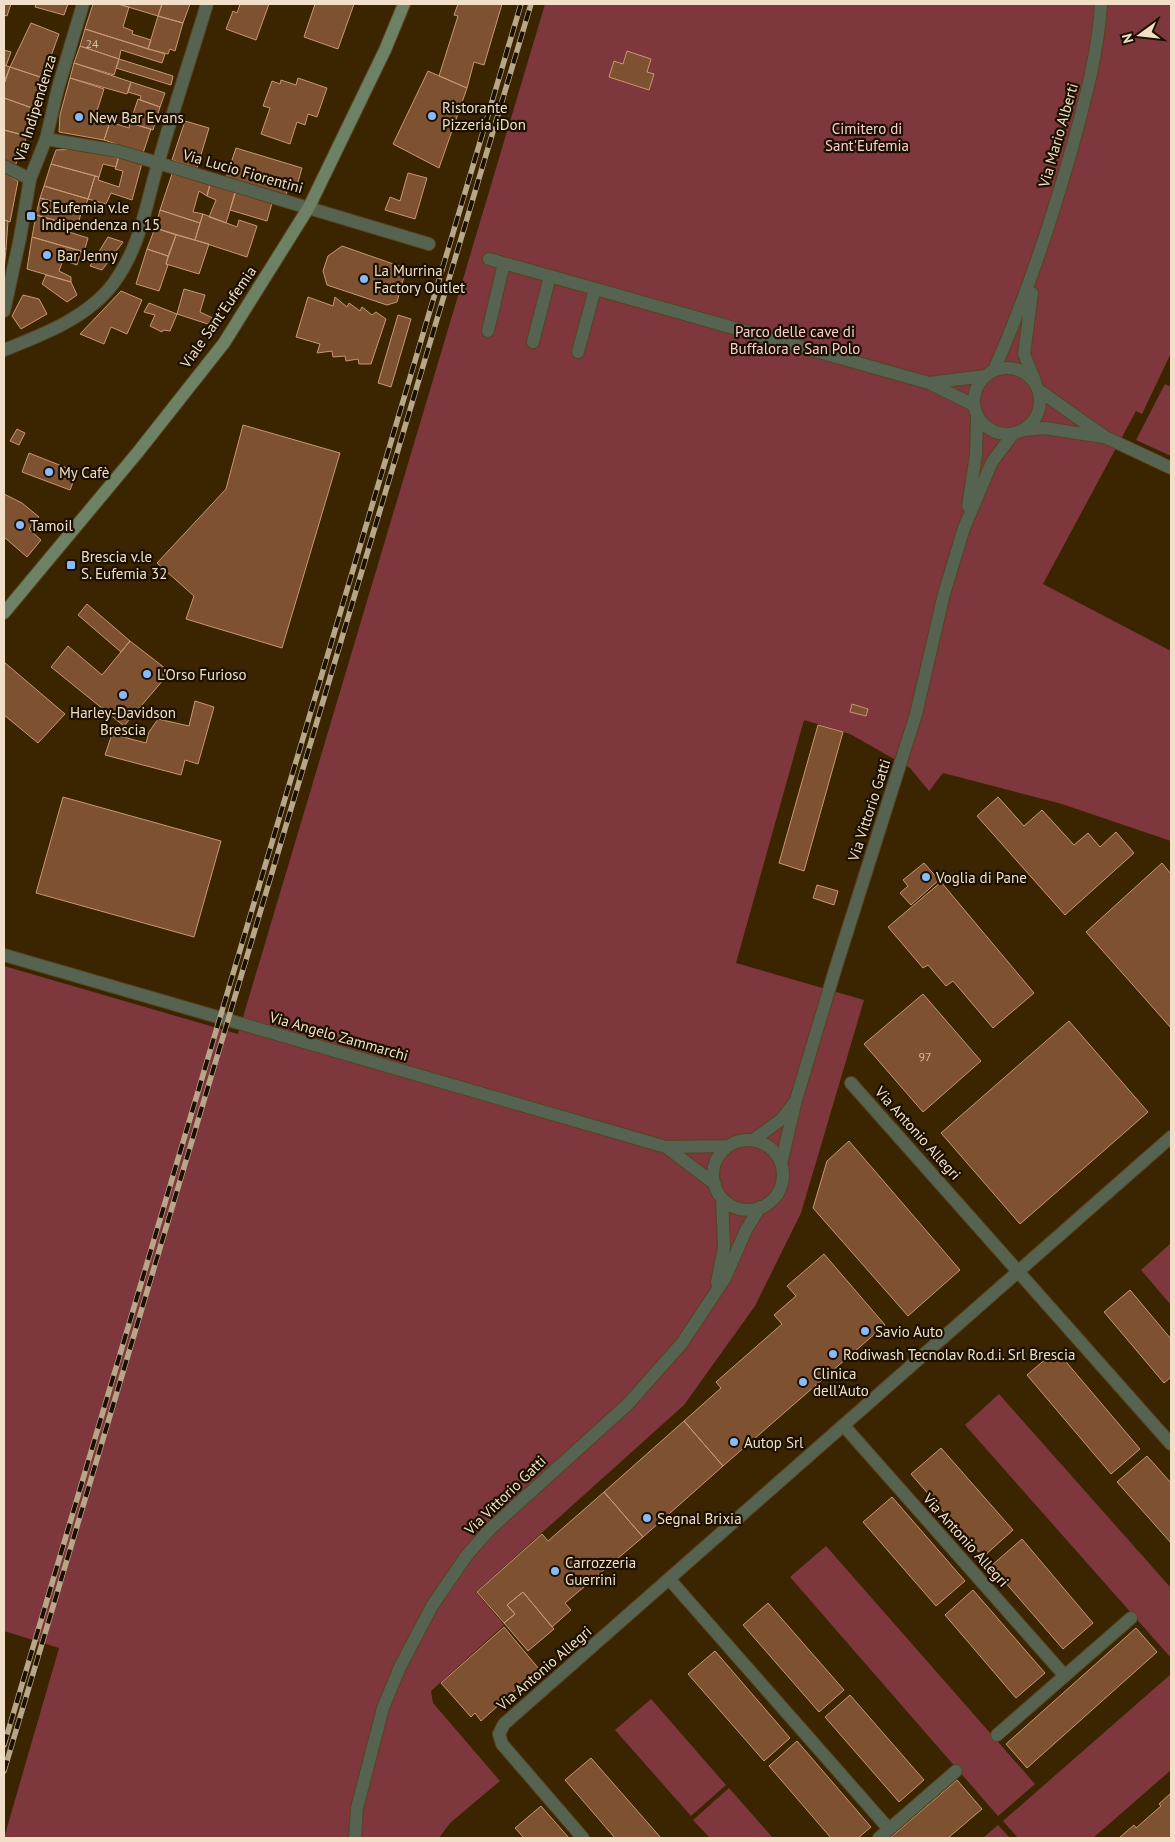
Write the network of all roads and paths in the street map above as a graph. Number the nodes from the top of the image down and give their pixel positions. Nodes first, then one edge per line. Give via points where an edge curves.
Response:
1 (84, 4) edge
2 (207, 4) edge
3 (404, 4) edge
4 (1101, 4) edge
5 (46, 139) junction
6 (158, 164) junction
7 (4, 166) edge
8 (30, 179) junction
9 (309, 207) junction
10 (429, 244) dead end
11 (489, 259) dead end
12 (504, 263) junction
13 (1034, 273) junction
14 (550, 276) junction
15 (594, 289) junction
16 (4, 311) edge
17 (488, 331) dead end
18 (533, 342) dead end
19 (4, 350) edge
20 (578, 352) dead end
21 (989, 373) junction
22 (929, 383) junction
23 (1037, 386) junction
24 (976, 410) junction
25 (1018, 432) junction
26 (1105, 437) junction
27 (1171, 468) edge
28 (964, 528) junction
29 (4, 613) edge
30 (4, 955) edge
31 (851, 1083) dead end
32 (796, 1100) junction
33 (1171, 1137) edge
34 (753, 1140) junction
35 (728, 1146) junction
36 (666, 1147) junction
37 (781, 1164) junction
38 (715, 1184) junction
39 (722, 1198) junction
40 (760, 1208) junction
41 (1019, 1272) junction
42 (712, 1296) junction
43 (844, 1426) junction
44 (1171, 1444) edge
45 (670, 1580) junction
46 (1132, 1618) dead end
47 (1065, 1676) junction
48 (996, 1736) dead end
49 (956, 1770) dead end
50 (889, 1829) junction
51 (355, 1838) edge
52 (584, 1838) edge
53 (879, 1838) edge

1 - 5 street, Via Indipendenza
2 - 6 street
3 - 9 main road, Viale Sant'Eufemia
4 - 13 street, Via Mario Alberti via 1092,77
5 - 6 street, Via Lucio Fiorentini via 118,151
5 - 8 street, Via Indipendenza
6 - 9 street, Via Lucio Fiorentini
6 - 19 street via 140,235 112,284 68,322
7 - 8 street
8 - 16 street, Via Indipendenza
9 - 10 street, Via Lucio Fiorentini
9 - 29 main road, Viale Sant'Eufemia via 224,343
11 - 12 street
12 - 14 street
12 - 17 street
13 - 21 street, Via Mario Alberti
13 - 23 street, Via Mario Alberti via 1024,354
14 - 15 street
14 - 18 street
15 - 20 street
15 - 22 street
21 - 22 street
21 - 23 street via 1005,367 1016,368 1026,373
21 - 24 street via 974,395
22 - 24 street
23 - 25 street via 1041,402 1038,414 1032,423
23 - 26 street
24 - 25 street via 992,431 1003,434
24 - 28 street, Via Vittorio Gatti via 976,455
25 - 26 street via 1046,428
25 - 28 street, Via Vittorio Gatti via 992,462
26 - 27 street
28 - 32 street, Via Vittorio Gatti via 944,594 914,722
30 - 36 street, Via Angelo Zammarchi
31 - 41 street, Via Antonio Allegri
32 - 34 street, Via Vittorio Gatti via 782,1119
32 - 37 street, Via Vittorio Gatti
33 - 41 street, Via Antonio Allegri
34 - 35 street, Via Vittorio Gatti
34 - 37 street via 767,1146
35 - 36 street, Via Angelo Zammarchi
35 - 38 street via 717,1159 713,1176
36 - 38 street, Via Angelo Zammarchi
37 - 40 street, Via Vittorio Gatti via 783,1173 779,1190
38 - 39 street, Via Vittorio Gatti
39 - 40 street via 735,1207
39 - 42 street, Via Vittorio Gatti via 724,1248
40 - 42 street, Via Vittorio Gatti via 746,1230 725,1278
41 - 43 street, Via Antonio Allegri
41 - 44 street, Via Antonio Allegri
42 - 51 street, Via Vittorio Gatti via 682,1343 628,1404 490,1529 467,1555 432,1606 383,1708 357,1808
43 - 45 street, Via Antonio Allegri
43 - 47 street, Via Antonio Allegri
45 - 50 street
45 - 52 street, Via Antonio Allegri via 500,1728 502,1744
46 - 47 street
47 - 48 street
49 - 50 street
50 - 53 street

